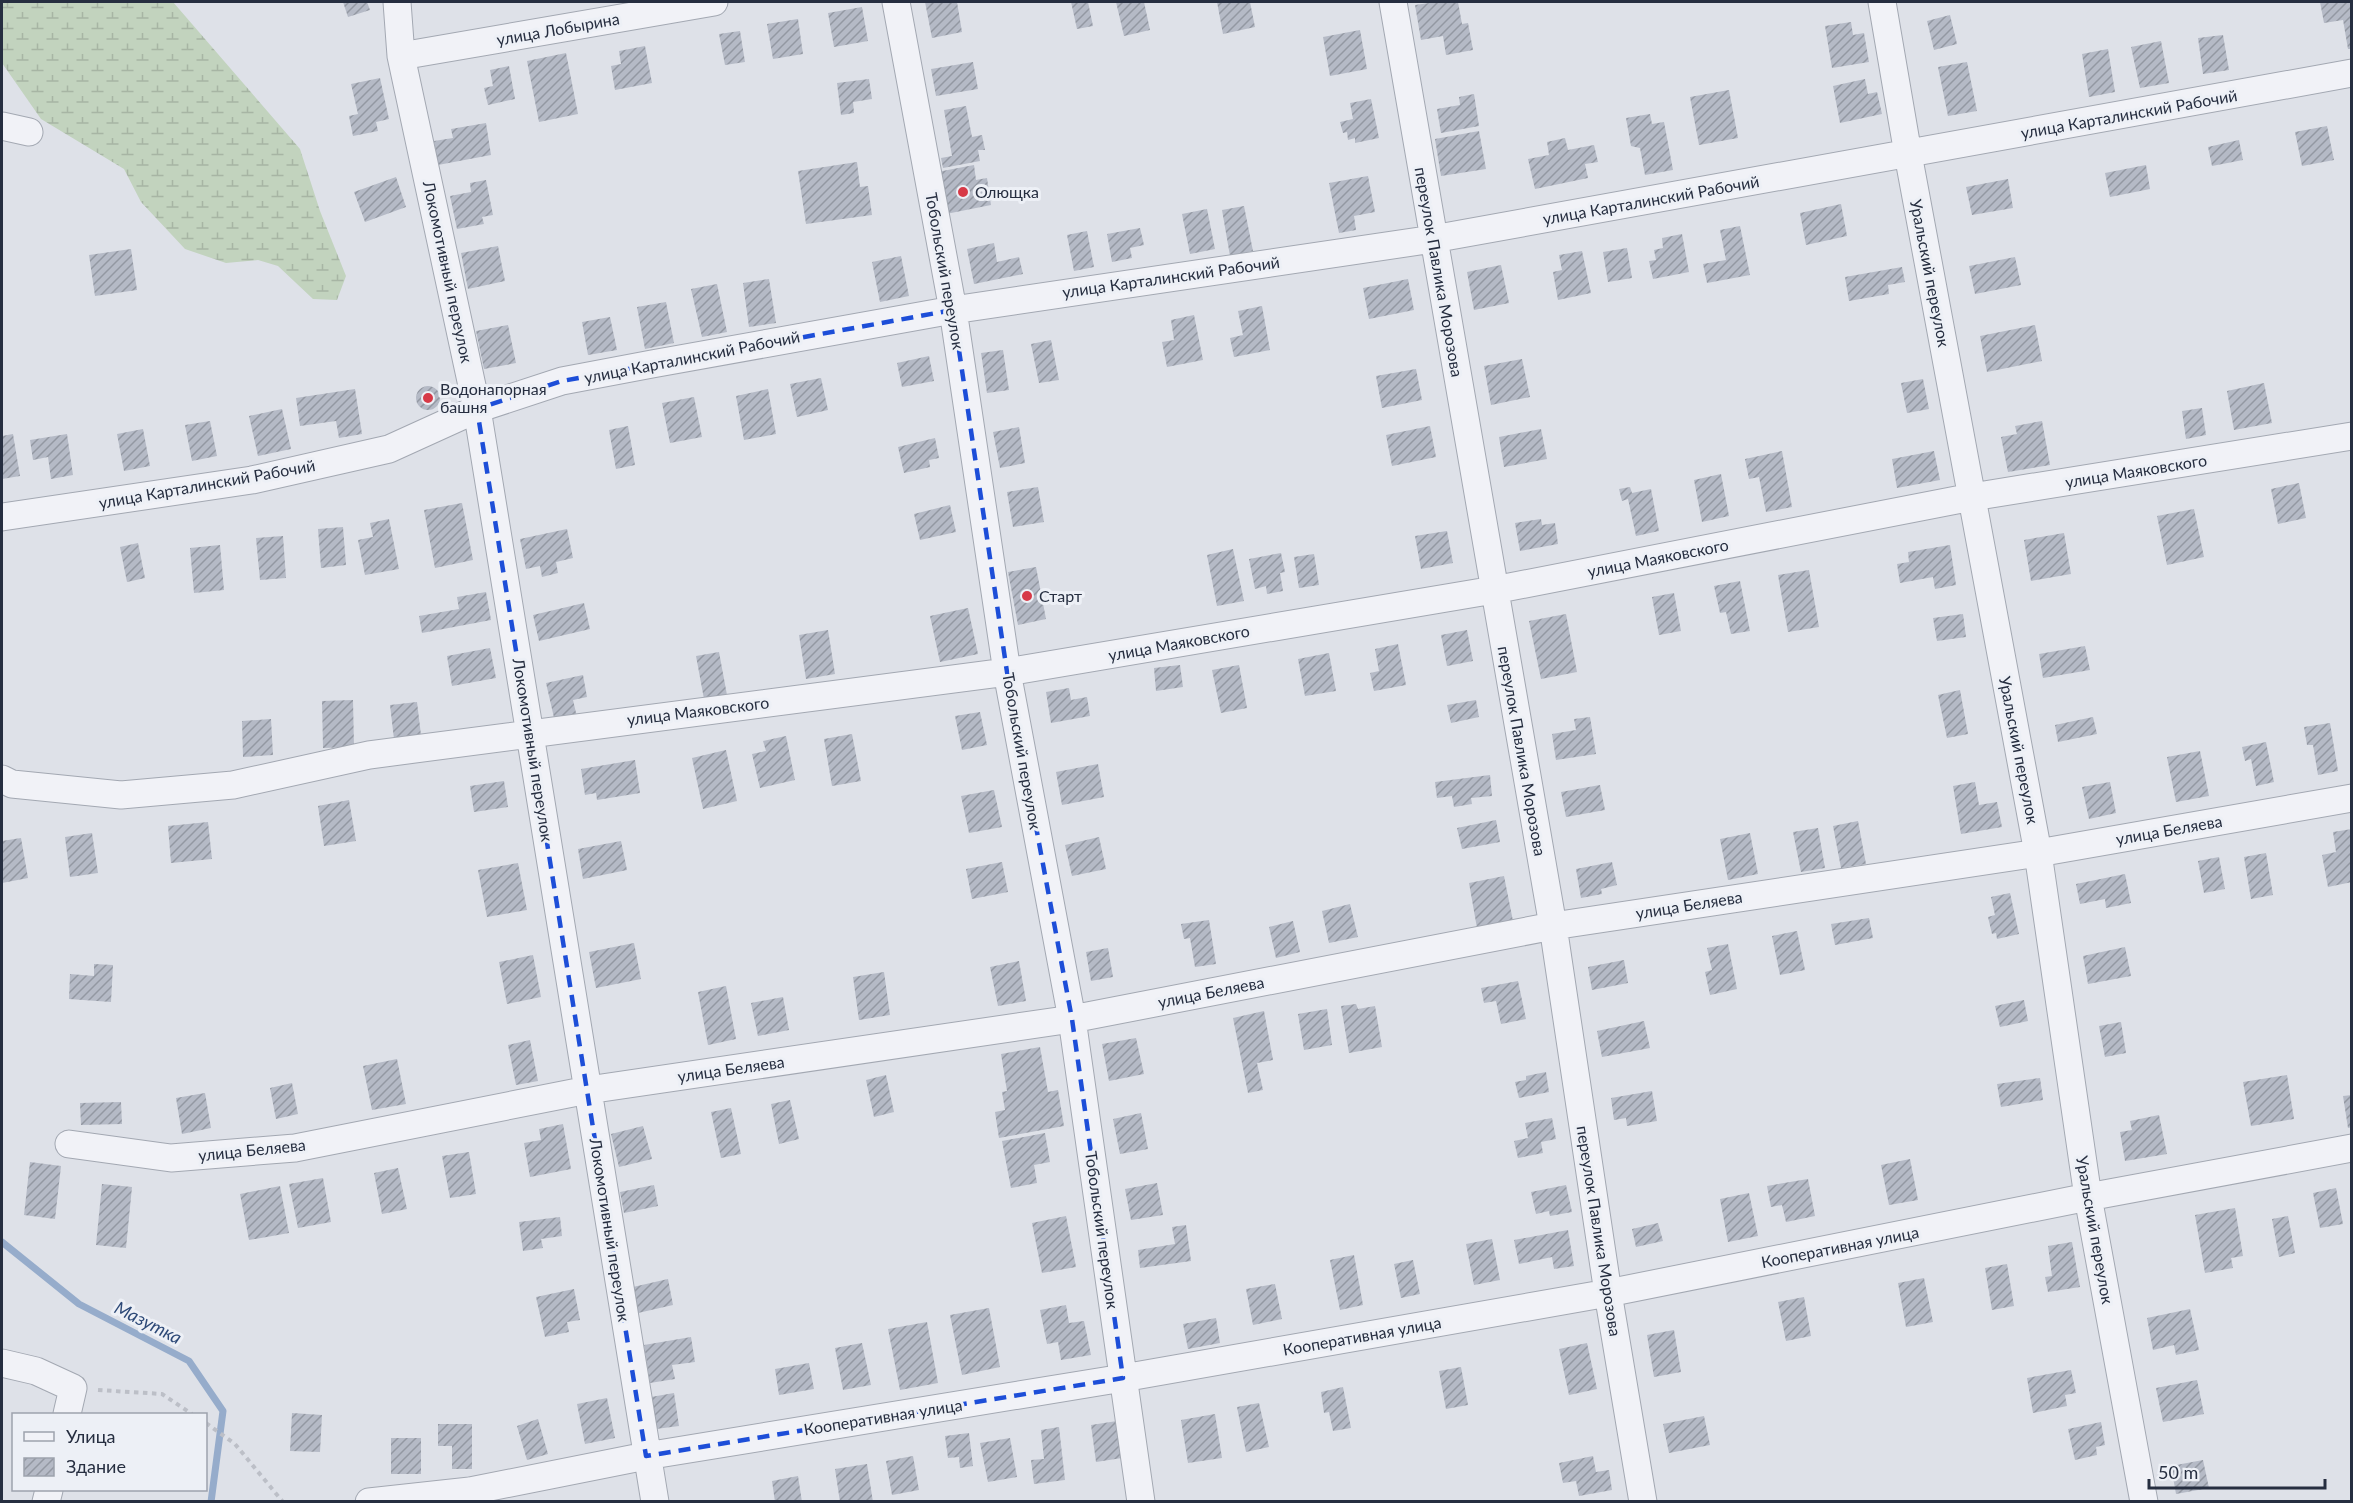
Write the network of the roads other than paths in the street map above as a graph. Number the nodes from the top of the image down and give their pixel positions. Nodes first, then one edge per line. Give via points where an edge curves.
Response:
1 (397, 2) edge
2 (714, 2) edge
3 (896, 2) edge
4 (1393, 2) edge
5 (1882, 2) edge
6 (401, 56) junction
7 (2352, 73) edge
8 (2, 126) edge
9 (29, 132) dead end
10 (1908, 154) junction
11 (1433, 238) junction
12 (953, 310) junction
13 (477, 409) junction
14 (2352, 436) edge
15 (1972, 497) junction
16 (2, 517) edge
17 (1494, 590) junction
18 (1007, 672) junction
19 (531, 733) junction
20 (2, 779) edge
21 (2352, 798) edge
22 (2038, 853) junction
23 (1553, 926) junction
24 (1072, 1019) junction
25 (588, 1090) junction
26 (69, 1144) dead end
27 (2352, 1148) edge
28 (2088, 1197) junction
29 (1608, 1293) junction
30 (2, 1363) edge
31 (1123, 1378) junction
32 (67, 1413) edge
33 (646, 1456) junction
34 (369, 1502) edge
35 (655, 1502) edge
36 (1141, 1502) edge
37 (1643, 1502) edge
38 (2144, 1502) edge

1 - 6 street, Локомотивный переулок
2 - 6 street, улица Лобырина
3 - 12 street, Тобольский переулок
4 - 11 street, переулок Павлика Морозова
5 - 10 street, Уральский переулок
6 - 13 street, Локомотивный переулок
7 - 10 street, улица Карталинский Рабочий
8 - 9 street
10 - 11 street, улица Карталинский Рабочий
10 - 15 street, Уральский переулок
11 - 12 street, улица Карталинский Рабочий
11 - 17 street, переулок Павлика Морозова
12 - 13 street, улица Карталинский Рабочий via 562,381
12 - 18 street, Тобольский переулок
13 - 16 street, улица Карталинский Рабочий via 389,449 252,480
13 - 19 street, Локомотивный переулок
14 - 15 street, улица Маяковского
15 - 17 street, улица Маяковского
15 - 22 street, Уральский переулок
17 - 18 street, улица Маяковского
17 - 23 street, переулок Павлика Морозова
18 - 19 street, улица Маяковского
18 - 24 street, Тобольский переулок
19 - 20 street, улица Маяковского via 369,755 233,785 121,795 12,784
19 - 25 street, Локомотивный переулок
21 - 22 street, улица Беляева
22 - 23 street, улица Беляева
22 - 28 street, Уральский переулок
23 - 24 street, улица Беляева
23 - 29 street, переулок Павлика Морозова
24 - 25 street, улица Беляева
24 - 31 street, Тобольский переулок
25 - 26 street, улица Беляева via 295,1148 171,1158
25 - 33 street, Локомотивный переулок
27 - 28 street, Кооперативная улица
28 - 29 street, Кооперативная улица
28 - 38 street, Уральский переулок
29 - 31 street, Кооперативная улица
29 - 37 street, переулок Павлика Морозова
30 - 32 street via 36,1371 73,1388
31 - 33 street, Кооперативная улица
31 - 36 street, Тобольский переулок
33 - 34 street, Кооперативная улица via 470,1491
33 - 35 street, Локомотивный переулок

